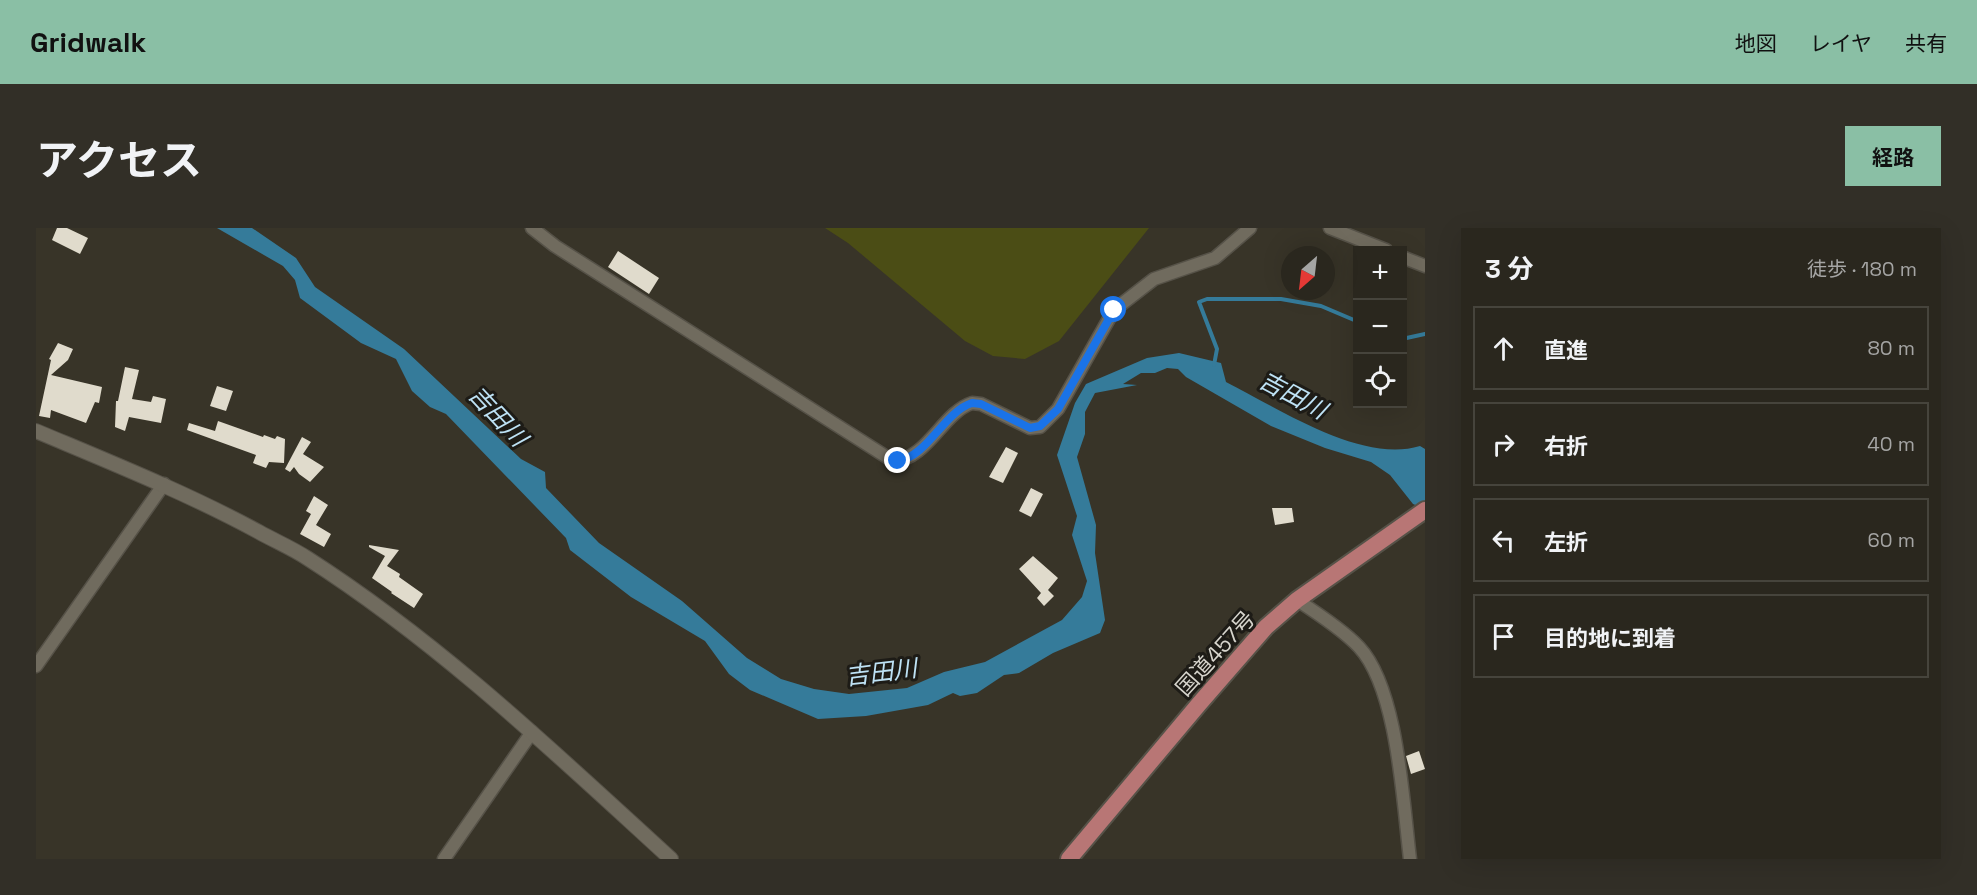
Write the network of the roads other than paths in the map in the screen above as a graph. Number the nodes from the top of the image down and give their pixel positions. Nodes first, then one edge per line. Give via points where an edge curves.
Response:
1 (532, 228) edge
2 (1250, 228) edge
3 (1330, 228) edge
4 (1376, 246) edge
5 (1407, 259) edge
6 (1425, 266) edge
7 (36, 431) edge
8 (164, 484) junction
9 (1425, 510) edge
10 (1297, 600) junction
11 (36, 666) edge
12 (532, 732) junction
13 (444, 859) edge
14 (670, 859) edge
15 (1069, 859) edge
16 (1410, 859) edge

1 - 2 street via 565,253 893,461 911,457 972,403 1030,428 1040,426 1058,409 1114,310 1154,279 1215,258
3 - 4 street
5 - 6 street
7 - 8 street
8 - 11 street
8 - 12 street via 306,557 415,633
9 - 10 highway, 国道457号
10 - 15 highway, 国道457号 via 1244,651
10 - 16 street via 1358,646 1377,675 1395,742
12 - 13 street
12 - 14 street

